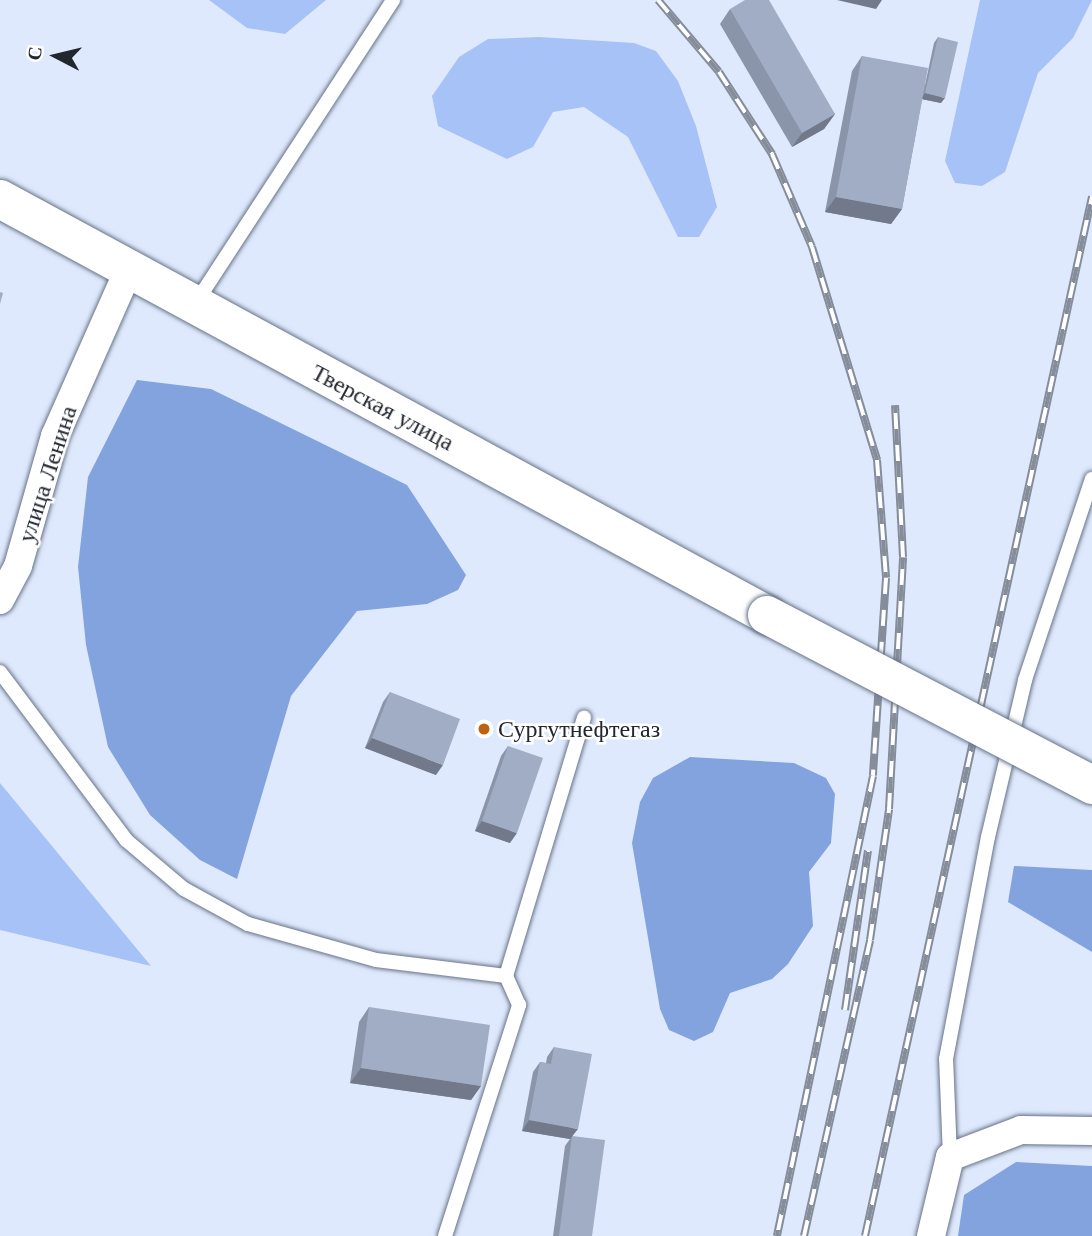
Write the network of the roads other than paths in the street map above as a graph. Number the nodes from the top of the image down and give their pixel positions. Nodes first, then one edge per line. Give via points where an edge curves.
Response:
1 (393, 0) edge
2 (0, 199) edge
3 (128, 271) junction
4 (195, 305) junction
5 (1092, 479) edge
6 (0, 600) edge
7 (0, 672) edge
8 (584, 718) dead end
9 (1092, 785) edge
10 (506, 976) junction
11 (1092, 1131) edge
12 (950, 1157) junction
13 (445, 1236) edge
14 (931, 1236) edge

1 - 4 lane
2 - 3 main road, Тверская улица
3 - 4 main road, Тверская улица
3 - 6 street, улица Ленина via 55,436 18,566
4 - 9 main road, Тверская улица, bridge
5 - 12 lane via 1025,680 988,837 946,1059
7 - 10 lane via 126,840 184,888 248,924 376,960
8 - 10 lane
10 - 13 lane via 519,1005
11 - 12 street via 1021,1130
12 - 14 street

